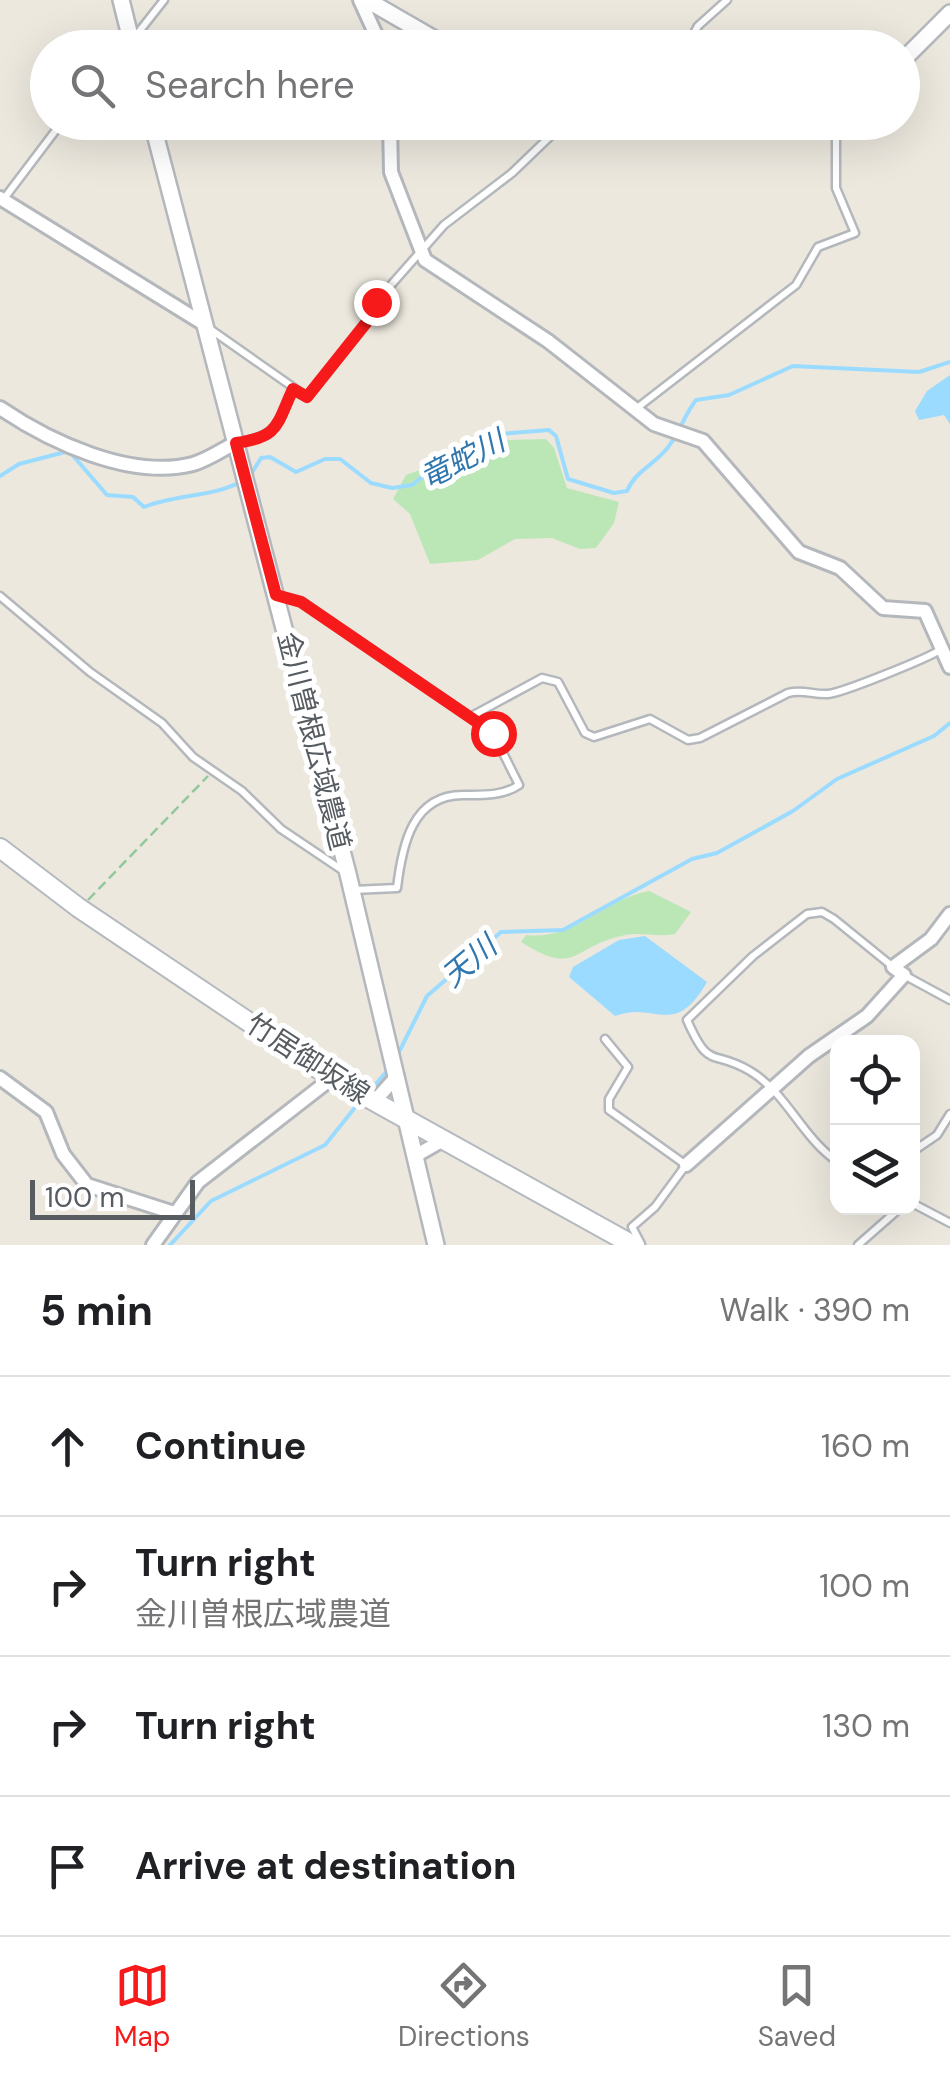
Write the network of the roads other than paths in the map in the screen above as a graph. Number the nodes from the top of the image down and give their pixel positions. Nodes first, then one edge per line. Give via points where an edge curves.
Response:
1 (121, 0) edge
2 (164, 0) edge
3 (364, 0) edge
4 (726, 0) edge
5 (950, 13) edge
6 (127, 30) edge
7 (142, 30) edge
8 (375, 30) edge
9 (418, 30) edge
10 (696, 30) edge
11 (920, 43) edge
12 (48, 140) edge
13 (157, 140) edge
14 (390, 140) edge
15 (547, 140) edge
16 (836, 140) edge
17 (1, 199) edge
18 (422, 254) junction
19 (204, 324) junction
20 (293, 389) junction
21 (0, 408) edge
22 (633, 410) junction
23 (236, 443) junction
24 (276, 595) junction
25 (0, 596) edge
26 (941, 649) junction
27 (950, 667) edge
28 (470, 717) junction
29 (0, 848) edge
30 (350, 882) junction
31 (950, 914) edge
32 (898, 971) junction
33 (950, 1000) edge
34 (606, 1039) dead end
35 (396, 1072) junction
36 (0, 1078) edge
37 (332, 1078) junction
38 (773, 1090) junction
39 (367, 1098) junction
40 (950, 1114) edge
41 (406, 1120) junction
42 (443, 1140) junction
43 (920, 1147) edge
44 (830, 1155) edge
45 (415, 1156) junction
46 (686, 1165) junction
47 (920, 1207) edge
48 (174, 1213) junction
49 (892, 1215) edge
50 (950, 1223) edge
51 (156, 1243) edge
52 (436, 1245) edge
53 (633, 1245) edge
54 (641, 1245) edge
55 (858, 1245) edge

1 - 6 street
2 - 7 lane
3 - 8 street
3 - 9 street
4 - 10 lane
5 - 11 street
12 - 17 lane
13 - 19 street, 金川曽根広域農道
14 - 18 street via 391,172
15 - 18 lane via 444,225
16 - 22 lane via 836,188 854,233 818,247 796,285
17 - 19 street
18 - 20 lane via 376,302 307,397
18 - 22 street
19 - 20 lane
19 - 23 street, 金川曽根広域農道
20 - 23 lane via 274,432
21 - 23 street via 66,445 122,463 195,463
22 - 26 street via 703,441 799,552 840,568 883,608 926,611
23 - 24 street, 金川曽根広域農道
24 - 28 lane via 301,602
24 - 30 street, 金川曽根広域農道
25 - 30 lane
26 - 27 street
26 - 28 lane via 830,694 788,693 735,724 688,740 650,719 594,736 585,732 558,682 542,678
28 - 30 lane via 493,733 519,785 425,807 402,849 397,888
29 - 37 main road, 竹居御坂線
30 - 35 street, 金川曽根広域農道
31 - 32 street
32 - 33 lane
32 - 38 street via 868,1016
32 - 38 lane via 834,919 815,912 753,956 691,1014 701,1051 751,1072
34 - 46 lane via 628,1067 609,1110
35 - 39 street
35 - 41 street, 金川曽根広域農道
36 - 48 street via 46,1112 63,1154 87,1185
37 - 39 main road, 竹居御坂線
37 - 48 street via 198,1182
38 - 44 lane via 803,1132
38 - 46 street
39 - 41 main road, 竹居御坂線
40 - 43 lane
41 - 42 main road, 竹居御坂線
41 - 45 street, 金川曽根広域農道
42 - 45 street
42 - 53 main road, 竹居御坂線
45 - 52 street, 金川曽根広域農道
46 - 54 lane via 632,1227
47 - 50 lane
48 - 51 street
49 - 55 lane

